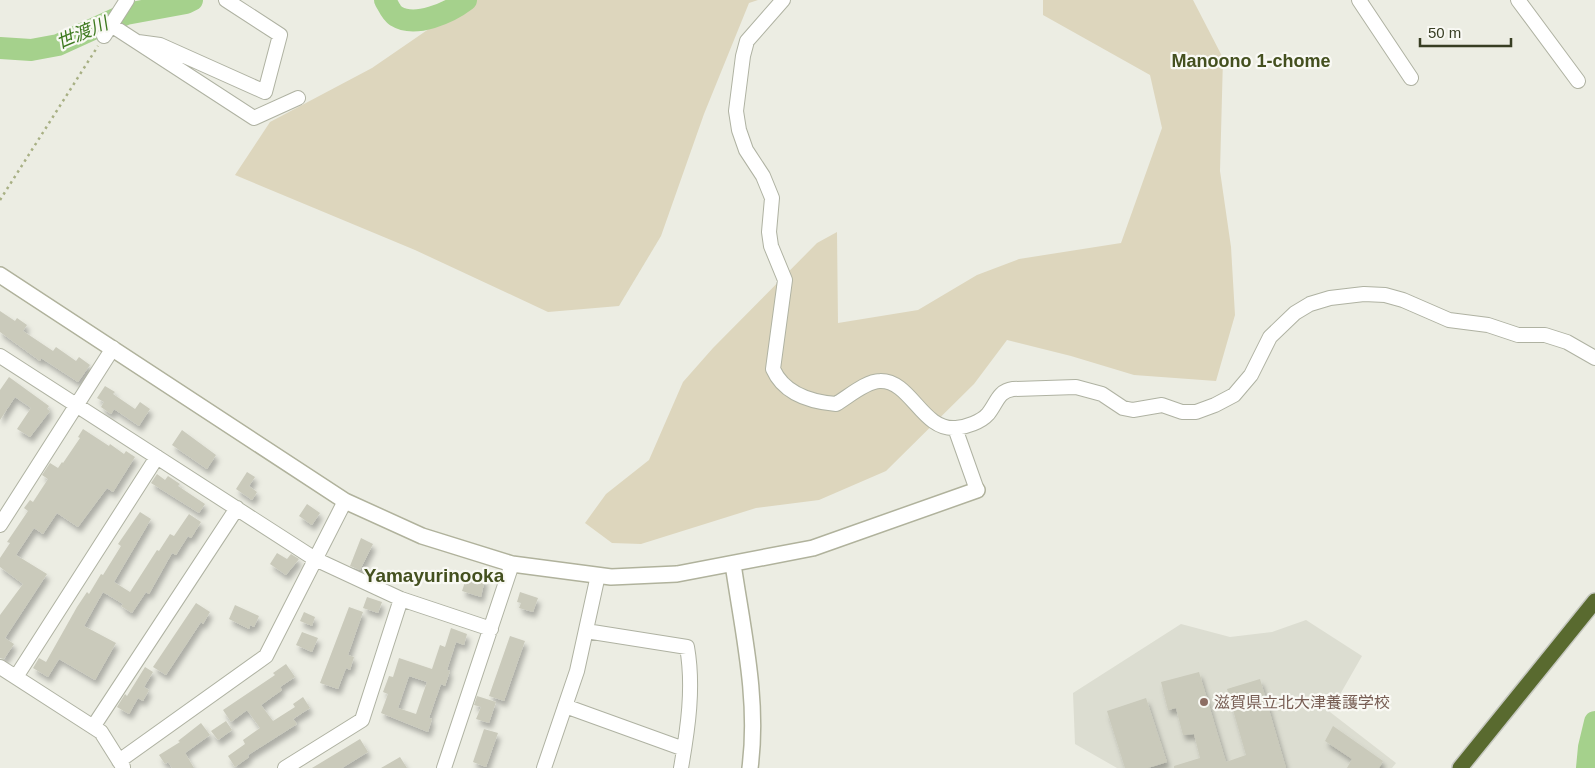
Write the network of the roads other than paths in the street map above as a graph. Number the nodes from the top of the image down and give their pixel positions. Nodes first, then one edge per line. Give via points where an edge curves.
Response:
1 (127, 0) edge
2 (226, 0) edge
3 (783, 0) edge
4 (1359, 0) edge
5 (1518, 0) edge
6 (138, 42) junction
7 (1411, 78) dead end
8 (1578, 81) dead end
9 (298, 98) dead end
10 (0, 275) edge
11 (113, 348) junction
12 (1, 358) edge
13 (1595, 358) edge
14 (77, 405) junction
15 (955, 428) junction
16 (157, 457) junction
17 (977, 490) joint
18 (345, 501) junction
19 (237, 508) junction
20 (0, 525) edge
21 (315, 559) junction
22 (512, 564) junction
23 (733, 564) junction
24 (598, 575) junction
25 (401, 599) junction
26 (1595, 601) edge
27 (490, 629) junction
28 (586, 631) junction
29 (0, 667) edge
30 (16, 677) junction
31 (565, 706) junction
32 (93, 727) junction
33 (684, 749) junction
34 (122, 765) edge
35 (285, 768) edge
36 (444, 768) edge
37 (544, 768) edge
38 (681, 768) edge
39 (750, 768) edge
40 (1460, 768) edge

1 - 6 street via 108,30
2 - 6 street via 280,35 265,92 160,45
3 - 15 street via 748,41 736,111 746,150 763,176 772,198 771,246 785,280 773,369 784,386 821,403 836,404 865,386 880,381 894,384 928,418
4 - 7 street
5 - 8 street
6 - 9 street via 254,118
10 - 11 street
11 - 14 street
11 - 18 street
12 - 14 street
13 - 15 street via 1567,342 1545,335 1518,335 1488,325 1449,320 1403,300 1364,294 1330,298 1294,313 1270,337 1252,375 1234,395 1209,408 1182,412 1162,405 1133,410 1123,408 1102,394 1076,387 1013,389 999,395 987,416
14 - 16 street
14 - 20 street
15 - 17 street
16 - 19 street
16 - 30 street
17 - 23 street via 813,548
18 - 21 street
18 - 22 street via 422,536
19 - 21 street
19 - 32 street
21 - 25 street
21 - 34 street via 266,656
22 - 24 street
22 - 27 street
23 - 24 street via 677,574
23 - 39 street via 752,693 754,740
24 - 28 street
25 - 27 street
25 - 35 street via 362,720
26 - 40 highway
27 - 36 street
28 - 31 street via 578,671
28 - 33 street via 687,647 691,672
29 - 30 street
30 - 32 street
31 - 33 street
31 - 37 street
32 - 34 street via 101,732
33 - 38 street

